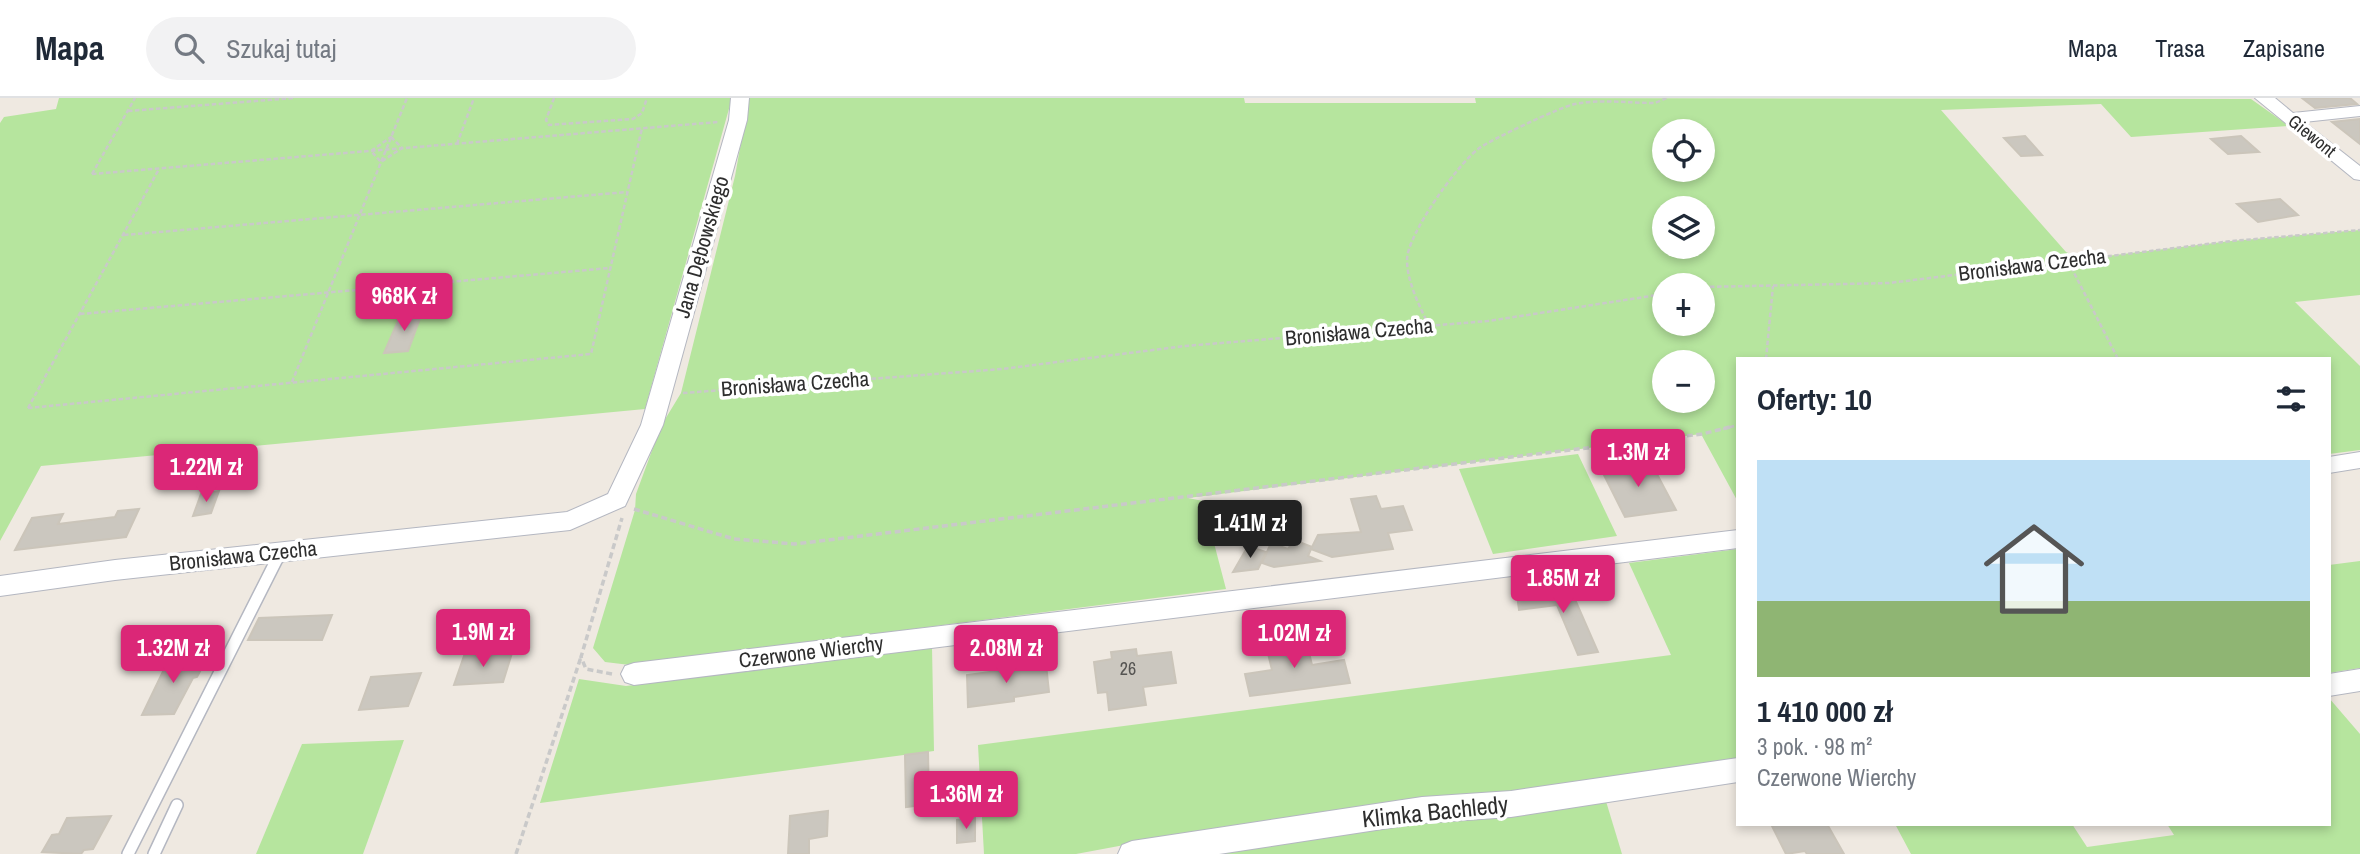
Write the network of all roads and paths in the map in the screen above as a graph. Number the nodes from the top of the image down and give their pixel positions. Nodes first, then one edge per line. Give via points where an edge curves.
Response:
1 (135, 98) edge
2 (294, 98) edge
3 (407, 98) edge
4 (474, 98) edge
5 (554, 98) edge
6 (647, 98) edge
7 (740, 98) edge
8 (1667, 98) edge
9 (2264, 98) edge
10 (128, 111) junction
11 (2360, 111) edge
12 (2290, 118) junction
13 (738, 120) junction
14 (642, 128) junction
15 (391, 137) junction
16 (457, 144) junction
17 (402, 148) junction
18 (386, 150) junction
19 (371, 151) junction
20 (380, 162) junction
21 (159, 169) junction
22 (2360, 175) edge
23 (627, 192) junction
24 (359, 215) junction
25 (2360, 230) edge
26 (124, 235) junction
27 (2068, 261) junction
28 (610, 268) junction
29 (1773, 286) junction
30 (1715, 287) edge
31 (328, 294) junction
32 (1652, 296) edge
33 (80, 314) junction
34 (1429, 326) junction
35 (1766, 357) edge
36 (2117, 357) edge
37 (292, 382) junction
38 (660, 395) junction
39 (1736, 425) edge
40 (2360, 460) edge
41 (2331, 465) edge
42 (617, 500) junction
43 (1736, 539) edge
44 (280, 553) junction
45 (0, 586) edge
46 (581, 657) junction
47 (634, 674) joint
48 (2360, 680) edge
49 (2331, 685) edge
50 (1736, 770) edge
51 (177, 805) dead end
52 (128, 854) edge
53 (154, 854) edge
54 (516, 854) edge
55 (1132, 854) edge

1 - 10 path
2 - 10 path
3 - 15 path
4 - 16 path
5 - 6 path via 546,120 549,125 633,119 642,113
7 - 13 street, Jana Dębowskiego
8 - 34 path via 1655,103 1574,104 1478,149 1445,185 1415,230 1407,260
9 - 12 street, Giewont
10 - 21 path via 92,174
11 - 12 street
12 - 22 street, Giewont
13 - 14 path
13 - 38 street, Jana Dębowskiego
14 - 16 path
14 - 23 path
15 - 17 path
15 - 18 path
15 - 19 path
16 - 17 path
17 - 18 path
17 - 20 path
18 - 19 path
18 - 20 path
19 - 20 path
19 - 21 path
20 - 24 path
21 - 26 path
23 - 24 path
23 - 28 path
24 - 26 path
24 - 31 path
25 - 27 path, Bronisława Czecha
26 - 33 path
27 - 29 path, Bronisława Czecha via 1889,283
27 - 36 path
28 - 31 path
28 - 37 path via 591,355
29 - 30 path, Bronisława Czecha
29 - 35 path
31 - 33 path
31 - 37 path
32 - 34 path, Bronisława Czecha
33 - 37 path via 28,408
34 - 38 path, Bronisława Czecha via 1185,346 1002,369
38 - 42 street via 652,425
39 - 42 path via 1688,436 795,544 738,540 635,510
40 - 41 street
42 - 44 street, Bronisława Czecha via 570,521
42 - 46 path via 623,515
43 - 47 street, Czerwone Wierchy
44 - 45 street, Bronisława Czecha
44 - 52 lane
46 - 47 path via 586,669 600,674
46 - 54 path
48 - 49 street
50 - 55 street, Klimka Bachledy via 1511,804 1422,810
51 - 53 lane

